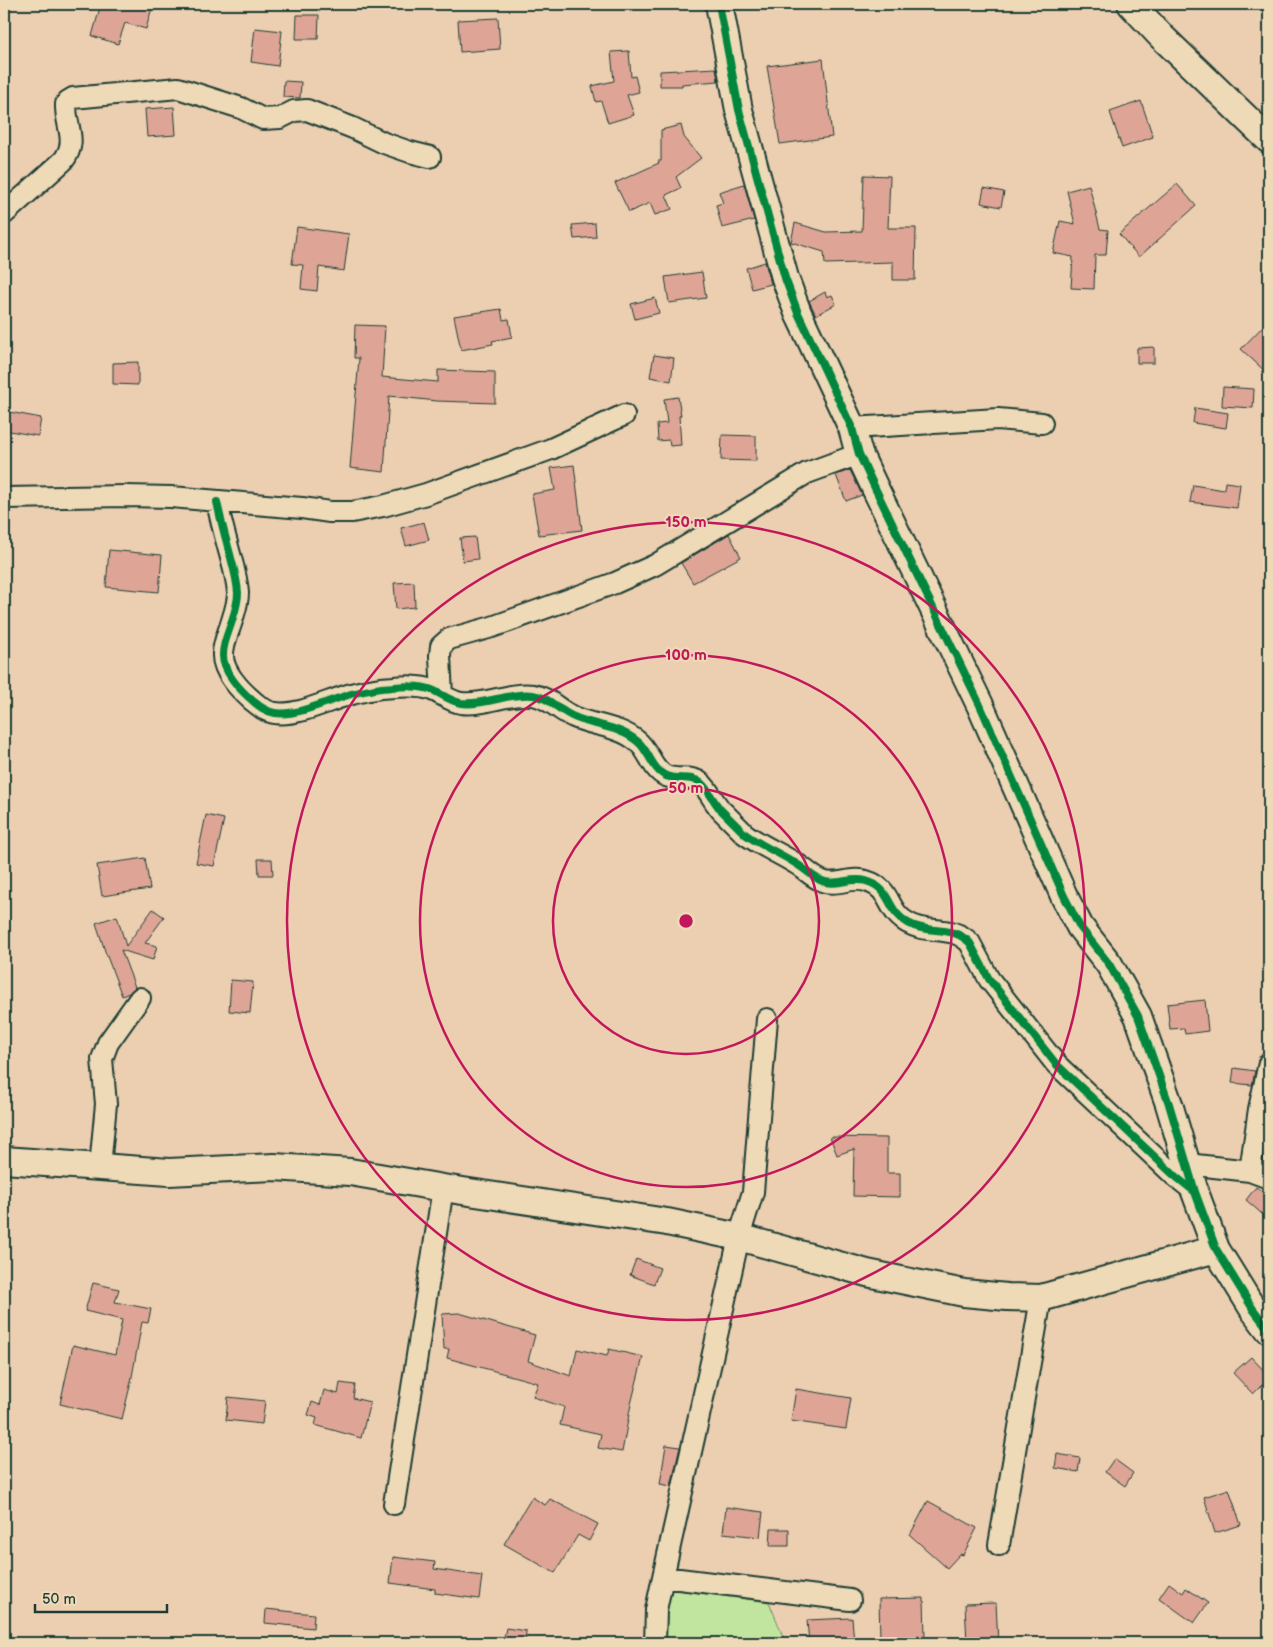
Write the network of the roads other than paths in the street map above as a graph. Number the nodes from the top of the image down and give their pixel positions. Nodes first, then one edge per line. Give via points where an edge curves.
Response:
1 (719, 4) edge
2 (1131, 4) edge
3 (1269, 140) edge
4 (430, 157) dead end
5 (4, 214) edge
6 (624, 415) dead end
7 (1042, 423) dead end
8 (852, 428) junction
9 (859, 454) junction
10 (4, 498) edge
11 (217, 502) junction
12 (442, 695) junction
13 (140, 998) dead end
14 (767, 1019) dead end
15 (1269, 1063) edge
16 (4, 1160) edge
17 (1187, 1164) junction
18 (100, 1168) junction
19 (1250, 1170) junction
20 (1269, 1178) edge
21 (443, 1188) junction
22 (1195, 1192) junction
23 (739, 1237) junction
24 (1216, 1249) junction
25 (1041, 1298) junction
26 (1269, 1330) edge
27 (394, 1504) dead end
28 (999, 1545) dead end
29 (664, 1577) junction
30 (850, 1600) dead end
31 (654, 1643) edge

1 - 8 street via 739,110 785,278
2 - 3 street
4 - 5 street via 384,143 306,110 294,111 280,118 263,119 241,108 178,88 73,98 66,104 70,153
6 - 11 street via 551,449 426,494 382,506 352,512 330,512
7 - 8 street via 998,419
8 - 9 street
9 - 12 street via 808,472 655,565 615,583 449,639 442,646 440,656
9 - 17 street via 980,705 1064,896 1080,926 1109,964 1138,1016
10 - 11 street via 135,496
11 - 12 street via 238,594 223,661 230,676 251,699 276,713 310,708 380,688 427,688
12 - 22 street via 463,703 535,695 574,717 629,736 647,752 660,773 699,782 722,812 746,834 815,877 832,884 859,879 868,881 884,891 892,910 906,922 966,939 989,979 1056,1064
13 - 18 street via 108,1043 102,1059 106,1104
14 - 23 street via 753,1192
15 - 19 street via 1258,1108
16 - 18 street
17 - 19 street
17 - 22 street
18 - 21 street via 169,1172 282,1167 350,1172
19 - 20 street
21 - 23 street via 667,1222
21 - 27 street
22 - 24 street
23 - 25 street via 867,1273 964,1293
23 - 29 street
24 - 25 street
24 - 26 street
25 - 28 street
29 - 30 street
29 - 31 street via 656,1610

